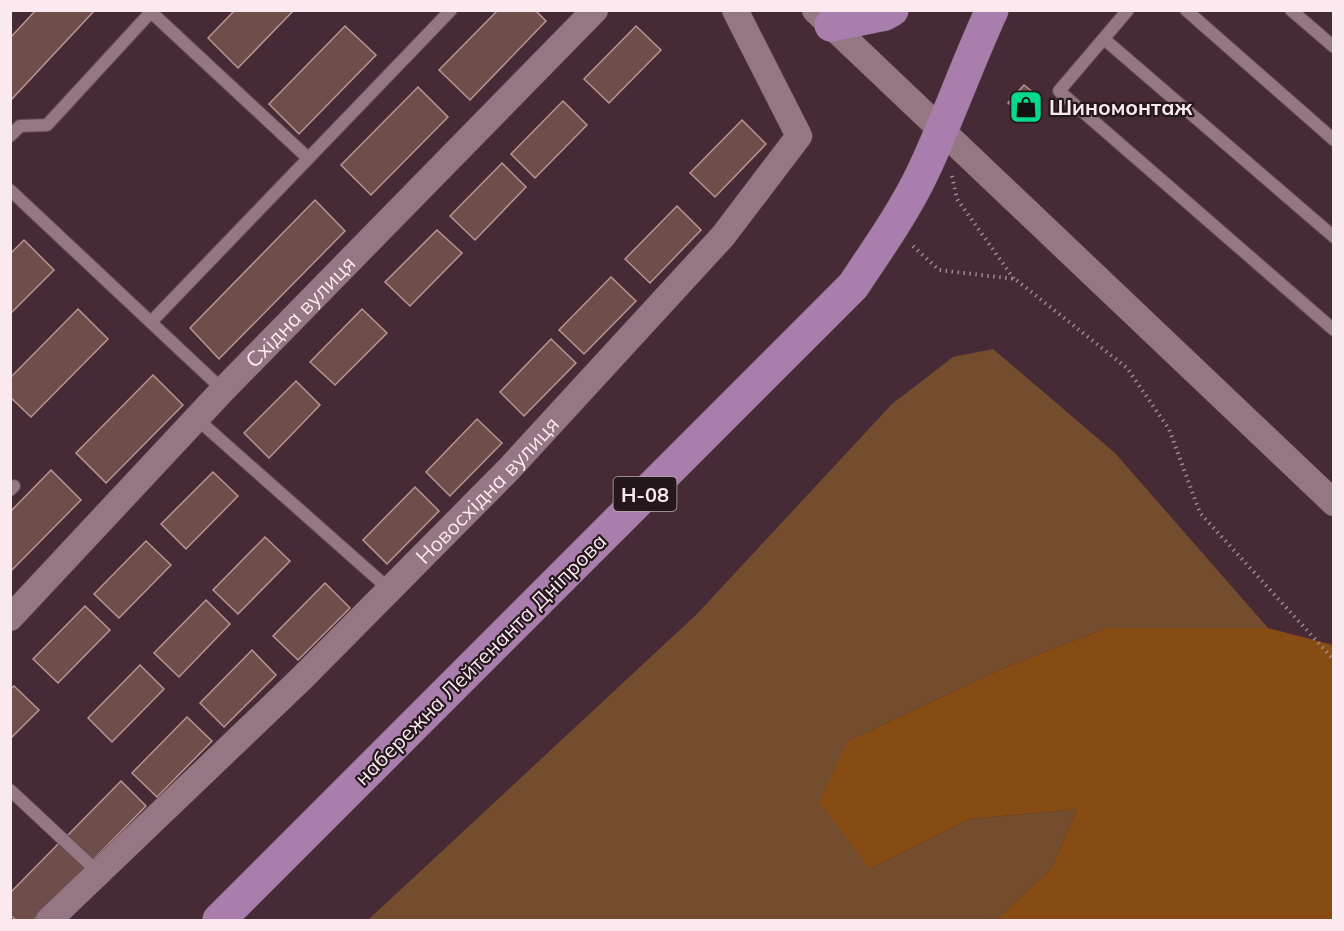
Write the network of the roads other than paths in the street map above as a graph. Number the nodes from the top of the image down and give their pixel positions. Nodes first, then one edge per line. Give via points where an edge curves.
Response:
1 (451, 10) edge
2 (595, 10) edge
3 (735, 10) edge
4 (892, 10) edge
5 (992, 10) edge
6 (1128, 10) edge
7 (1186, 10) edge
8 (1291, 10) edge
9 (152, 11) edge
10 (823, 18) edge
11 (1104, 39) junction
12 (1334, 47) edge
13 (941, 128) junction
14 (10, 136) edge
15 (1334, 140) edge
16 (308, 158) junction
17 (10, 190) edge
18 (1334, 237) edge
19 (151, 322) junction
20 (1334, 330) edge
21 (223, 390) junction
22 (197, 419) junction
23 (1334, 503) edge
24 (389, 589) junction
25 (10, 618) edge
26 (10, 790) edge
27 (99, 873) junction
28 (50, 921) edge
29 (219, 921) edge

1 - 16 lane
2 - 21 street, Східна вулиця
3 - 24 street, Новосхідна вулиця via 799,136 723,237 509,469
4 - 10 main road via 885,14
5 - 13 main road, набережна Лейтенанта Дніпрова / Н-08
6 - 11 lane
7 - 15 lane
8 - 12 lane
9 - 14 lane via 47,125 20,126
9 - 16 lane
10 - 13 street
11 - 18 lane
11 - 20 lane via 1059,92
13 - 23 street
13 - 29 main road, набережна Лейтенанта Дніпрова / Н-08 via 922,174 853,286
16 - 19 lane
17 - 19 lane
19 - 21 lane
21 - 22 street, Східна вулиця
22 - 24 lane
22 - 25 street, Східна вулиця
24 - 27 street, Новосхідна вулиця
26 - 27 lane
27 - 28 street, Новосхідна вулиця

